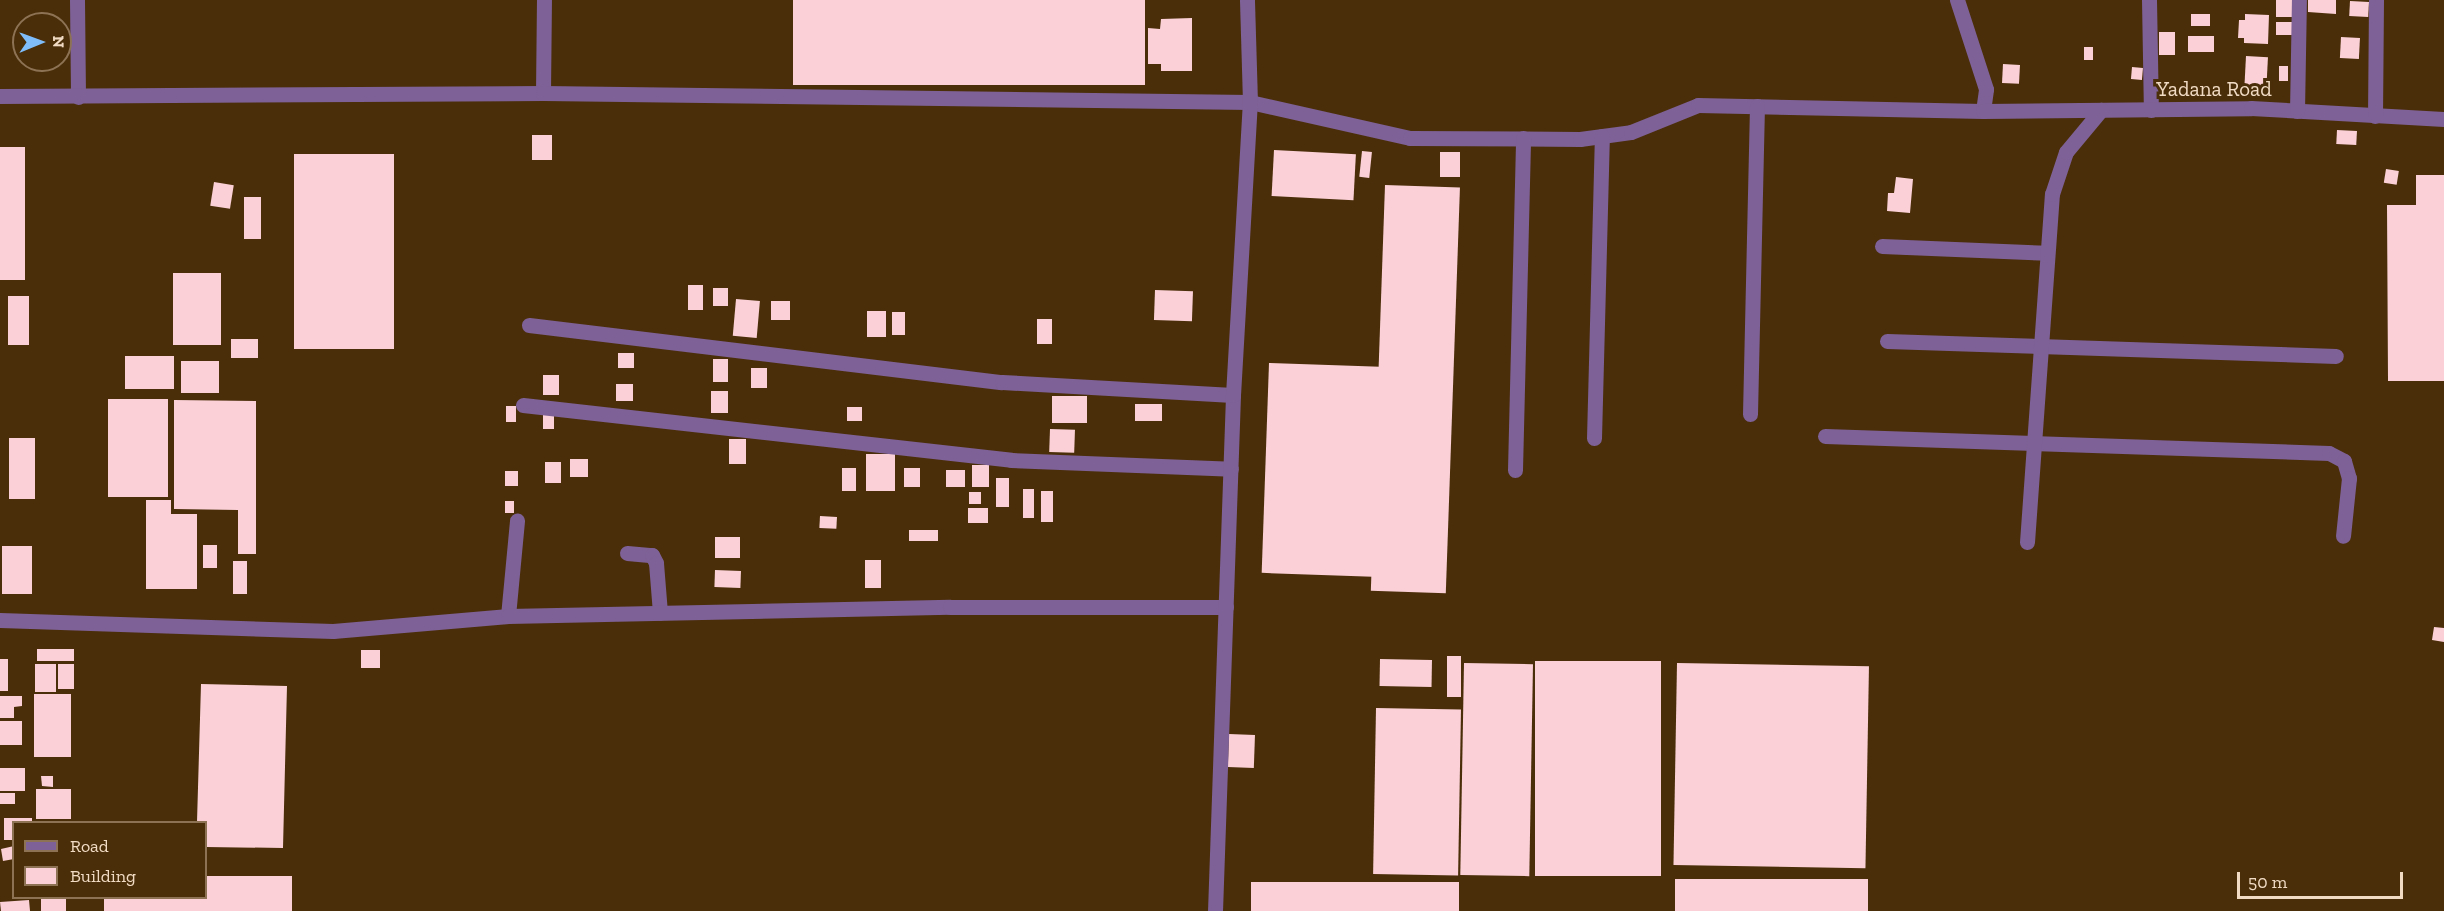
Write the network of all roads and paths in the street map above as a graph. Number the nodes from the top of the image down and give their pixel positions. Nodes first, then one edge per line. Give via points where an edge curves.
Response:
1 (77, 0) edge
2 (544, 0) edge
3 (1248, 0) edge
4 (1957, 0) edge
5 (2149, 0) edge
6 (2299, 0) edge
7 (2376, 0) edge
8 (543, 93) junction
9 (0, 96) edge
10 (78, 97) junction
11 (1250, 102) junction
12 (1757, 106) junction
13 (2101, 110) junction
14 (2151, 110) junction
15 (1983, 111) junction
16 (2297, 111) junction
17 (2375, 116) junction
18 (2444, 119) edge
19 (1602, 136) junction
20 (1523, 138) junction
21 (1882, 246) dead end
22 (2046, 253) junction
23 (529, 325) dead end
24 (1887, 341) dead end
25 (2039, 346) junction
26 (2336, 356) dead end
27 (1233, 395) junction
28 (523, 405) dead end
29 (1750, 414) dead end
30 (1826, 436) dead end
31 (1594, 438) dead end
32 (2033, 442) junction
33 (1231, 469) junction
34 (1515, 470) dead end
35 (517, 520) dead end
36 (2343, 536) dead end
37 (2027, 542) dead end
38 (627, 553) dead end
39 (1226, 607) junction
40 (660, 614) junction
41 (508, 616) junction
42 (0, 620) edge
43 (1215, 911) edge

1 - 10 street
2 - 8 street
3 - 11 street
4 - 15 street via 1986,89
5 - 14 street
6 - 16 street
7 - 17 street
8 - 10 street, Yadana Road
8 - 11 street, Yadana Road
9 - 10 street, Yadana Road
11 - 20 street, Yadana Road via 1410,138
11 - 27 street
12 - 15 street, Yadana Road
12 - 19 street, Yadana Road via 1692,105 1630,132
12 - 29 street
13 - 14 street, Yadana Road
13 - 15 street, Yadana Road
13 - 22 street via 2066,152 2058,170
14 - 16 street, Yadana Road
16 - 17 street, Yadana Road
17 - 18 street, Yadana Road
19 - 20 street, Yadana Road
19 - 31 street
20 - 34 street
21 - 22 street
22 - 25 street
23 - 27 street via 1002,382
24 - 25 street
25 - 26 street
25 - 32 street
27 - 33 street
28 - 33 street via 1011,460
30 - 32 street
32 - 36 street via 2329,453 2344,461 2349,478
32 - 37 street
33 - 39 street
35 - 41 street
38 - 40 street via 652,555
39 - 40 street via 950,607
39 - 43 street
40 - 41 street
41 - 42 street via 333,631

